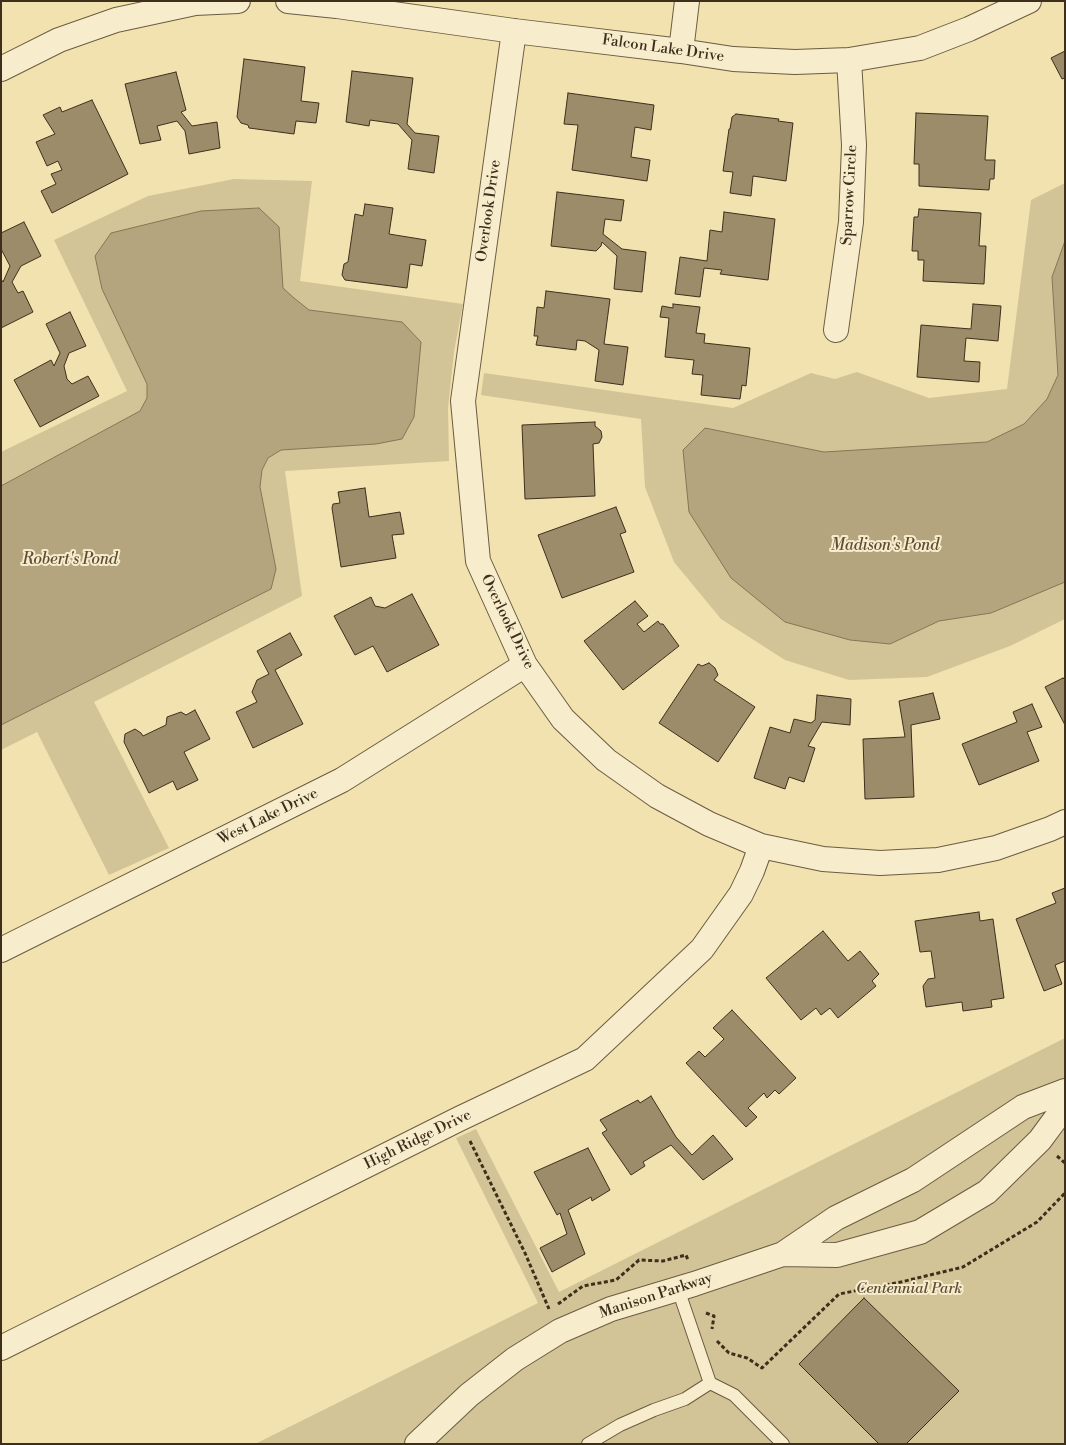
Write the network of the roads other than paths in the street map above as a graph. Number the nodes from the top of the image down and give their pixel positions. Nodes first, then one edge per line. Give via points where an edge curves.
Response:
1 (238, 1) edge
2 (288, 1) edge
3 (687, 1) edge
4 (1029, 1) edge
5 (514, 31) junction
6 (681, 50) junction
7 (849, 60) junction
8 (1, 69) edge
9 (836, 330) dead end
10 (525, 665) junction
11 (1065, 822) edge
12 (761, 846) junction
13 (1, 950) edge
14 (1065, 1091) edge
15 (1065, 1106) edge
16 (783, 1254) junction
17 (686, 1286) junction
18 (1, 1348) edge
19 (710, 1383) junction
20 (417, 1444) edge
21 (588, 1444) edge
22 (783, 1444) edge

1 - 8 street via 196,3 116,20 59,40
2 - 5 street, Falcon Lake Drive
3 - 6 street
4 - 7 street, Falcon Lake Drive via 920,48
5 - 6 street, Falcon Lake Drive
5 - 10 street, Overlook Drive via 463,401 478,561
6 - 7 street, Falcon Lake Drive via 732,59
7 - 9 street, Sparrow Circle via 854,145 851,222
10 - 12 street, Overlook Drive via 563,719 606,760 657,796 709,824
10 - 13 street, West Lake Drive via 342,780
11 - 12 street, Overlook Drive via 996,848 938,860 880,863 823,859
12 - 18 street, High Ridge Drive via 741,894 702,949 585,1059
14 - 16 street, Manison Parkway via 1023,1107 913,1180 836,1218
15 - 16 street, Manison Parkway via 1040,1140 986,1192 920,1232 837,1255
16 - 17 street, Manison Parkway
17 - 19 lane
17 - 20 street, Manison Parkway via 611,1308 560,1331 515,1359 469,1394
19 - 21 lane via 685,1399 620,1425
19 - 22 lane via 734,1395

